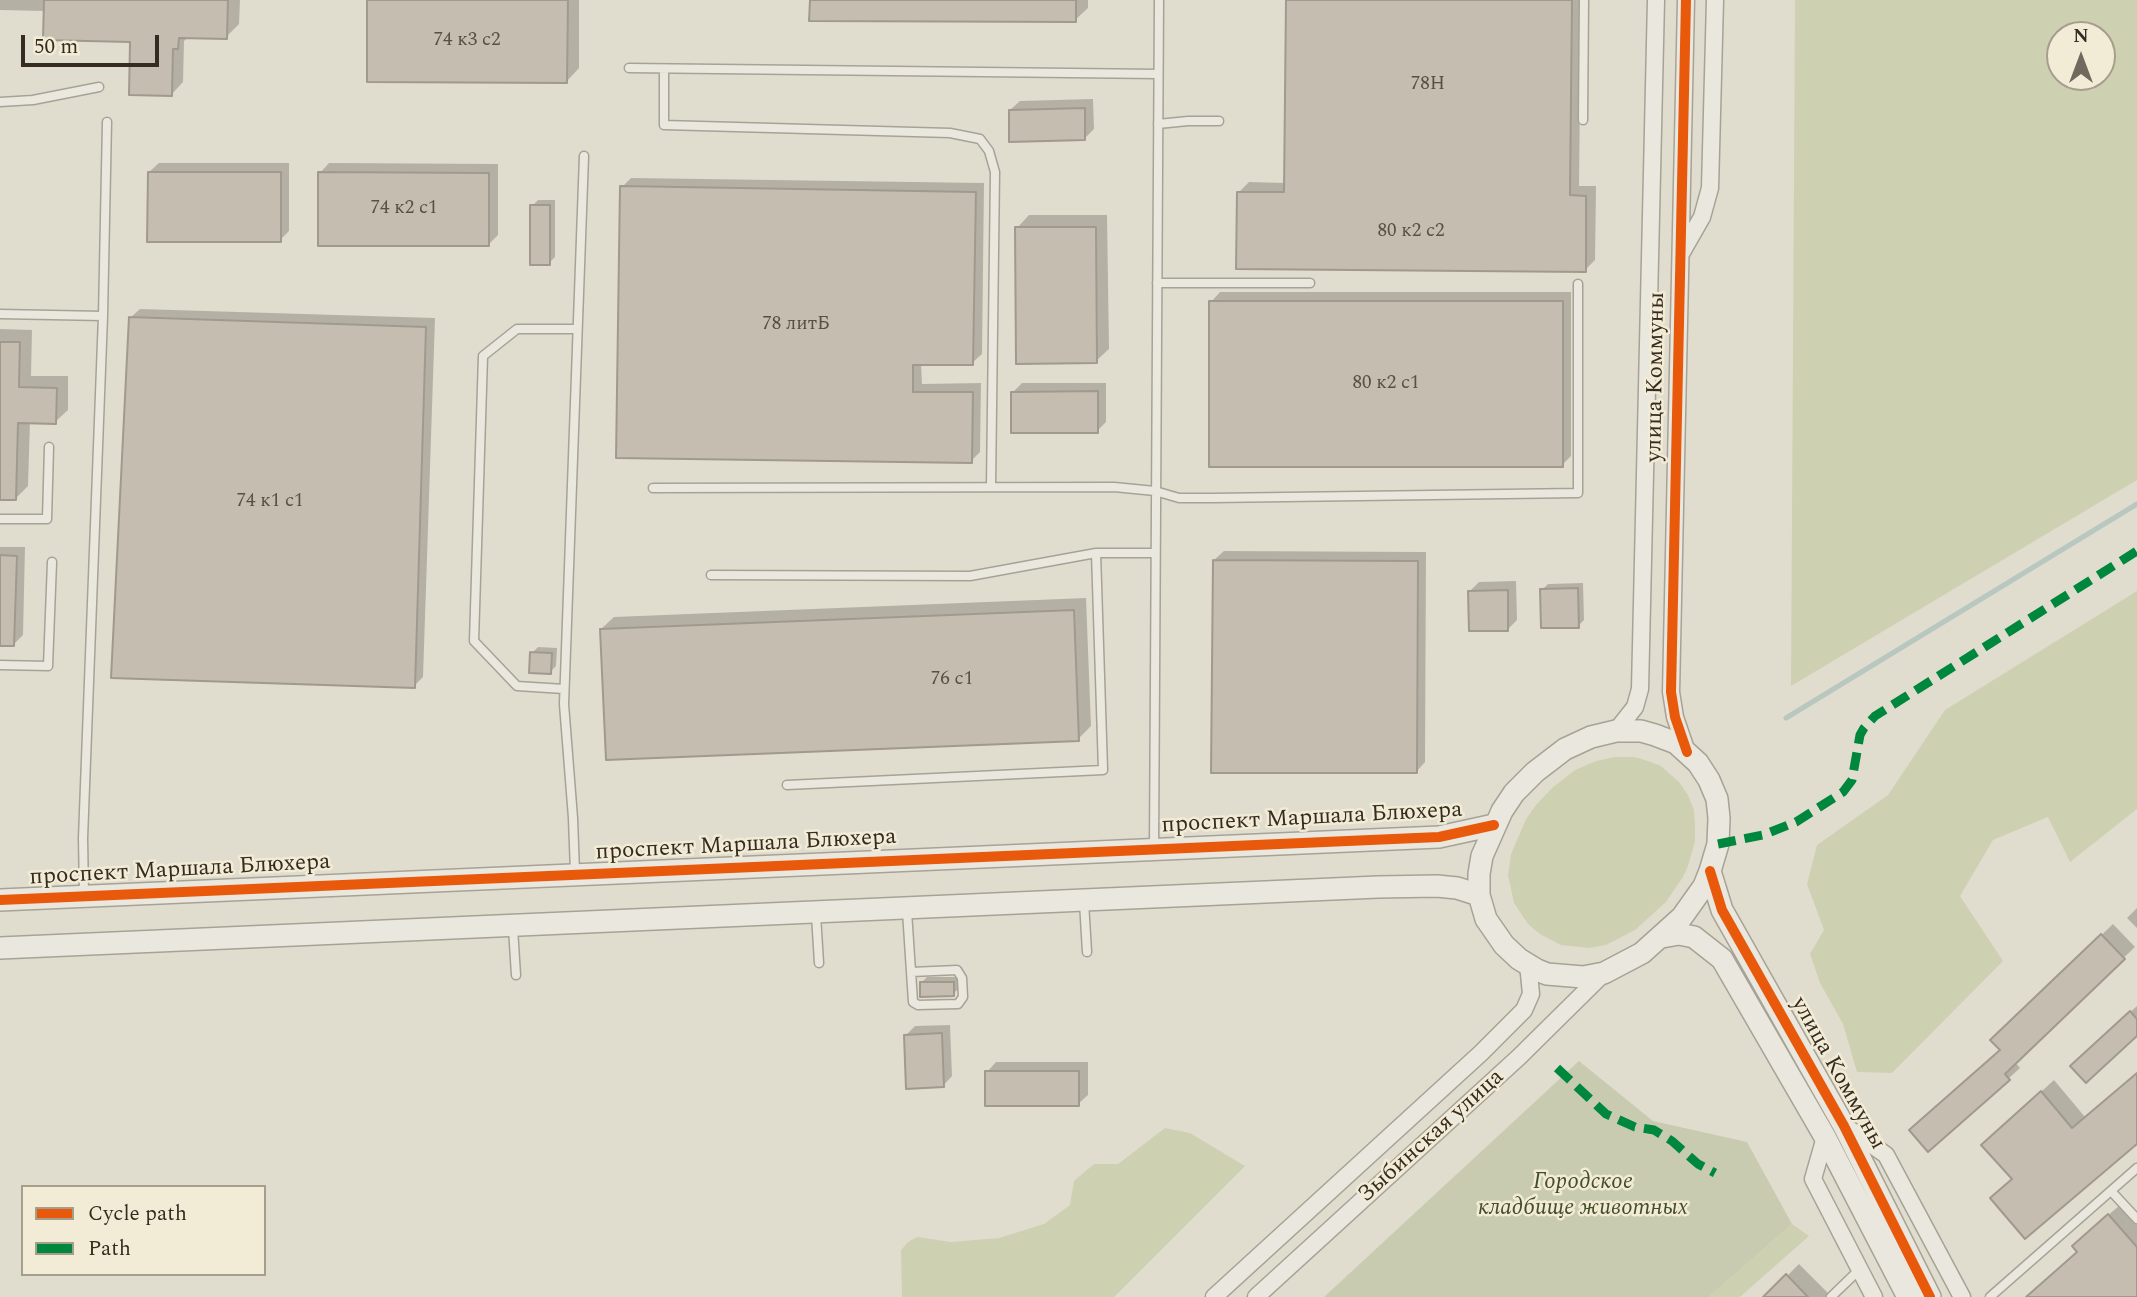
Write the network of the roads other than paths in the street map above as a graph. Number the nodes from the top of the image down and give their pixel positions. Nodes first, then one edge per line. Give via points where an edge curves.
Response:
1 (1159, 0) edge
2 (1584, 0) edge
3 (1656, 0) edge
4 (1686, 0) edge
5 (1715, 0) edge
6 (629, 68) dead end
7 (664, 69) junction
8 (1158, 74) junction
9 (99, 87) dead end
10 (0, 102) edge
11 (1583, 120) dead end
12 (1219, 121) dead end
13 (107, 122) dead end
14 (1158, 124) junction
15 (584, 156) dead end
16 (1681, 254) junction
17 (1157, 283) junction
18 (1310, 283) dead end
19 (1578, 284) dead end
20 (0, 314) edge
21 (103, 316) junction
22 (577, 329) junction
23 (49, 447) dead end
24 (991, 486) junction
25 (653, 488) dead end
26 (1156, 491) junction
27 (0, 519) edge
28 (1155, 553) junction
29 (1096, 554) junction
30 (52, 562) dead end
31 (711, 575) dead end
32 (0, 665) edge
33 (564, 689) junction
34 (1616, 731) junction
35 (1687, 752) junction
36 (787, 785) dead end
37 (1494, 825) junction
38 (1154, 849) junction
39 (1710, 871) junction
40 (575, 875) junction
41 (1479, 895) junction
42 (84, 896) junction
43 (1083, 899) junction
44 (0, 900) edge
45 (907, 908) junction
46 (816, 912) junction
47 (513, 925) junction
48 (1662, 937) junction
49 (0, 948) edge
50 (1087, 952) dead end
51 (818, 963) dead end
52 (1528, 964) junction
53 (911, 972) junction
54 (1604, 973) junction
55 (516, 975) dead end
56 (1844, 1126) junction
57 (1825, 1138) junction
58 (2137, 1168) edge
59 (2111, 1191) junction
60 (2137, 1219) edge
61 (1860, 1269) junction
62 (1214, 1297) edge
63 (1256, 1297) edge
64 (1831, 1297) edge
65 (1874, 1297) edge
66 (1908, 1297) edge
67 (1930, 1297) edge
68 (1962, 1297) edge
69 (1990, 1297) edge

1 - 8 lane
2 - 11 lane
3 - 34 street, улица Коммуны via 1640,689 1635,707
4 - 16 street, улица Коммуны
5 - 16 street via 1710,188 1702,217
6 - 7 lane
7 - 8 lane
7 - 24 lane via 664,125 950,133 980,139 995,172
8 - 14 lane
9 - 10 lane
12 - 14 lane
13 - 21 lane
14 - 17 lane
15 - 22 lane
16 - 35 street, улица Коммуны via 1671,692
17 - 18 lane
17 - 26 lane
19 - 26 lane via 1578,493 1179,498
20 - 21 lane
21 - 42 lane
22 - 33 lane
22 - 33 lane via 517,329 483,356 481,411 474,641 517,687
23 - 27 lane via 47,519
24 - 25 lane
24 - 26 lane
26 - 28 lane
28 - 29 lane
28 - 38 lane
29 - 31 lane via 970,576
29 - 36 lane via 1103,770
30 - 32 lane via 48,666
33 - 40 lane
34 - 35 street via 1655,734
34 - 37 street via 1564,749 1549,760 1514,793
35 - 39 street via 1717,799 1719,836
37 - 38 street, проспект Маршала Блюхера via 1439,836
37 - 41 street via 1482,856
38 - 40 street, проспект Маршала Блюхера
39 - 48 street via 1682,918
39 - 56 street, улица Коммуны via 1728,921
40 - 42 street, проспект Маршала Блюхера
41 - 43 street via 1447,887 1378,887
41 - 52 street via 1493,930
42 - 44 street, проспект Маршала Блюхера
43 - 45 street
43 - 50 lane
45 - 46 street
45 - 53 lane
46 - 47 street
46 - 51 lane
47 - 49 street
47 - 55 lane
48 - 54 street
48 - 57 street, улица Коммуны via 1694,937 1722,958
52 - 54 street via 1558,976
52 - 62 street, Зыбинская улица via 1531,994 1516,1019
53 - 53 lane via 913,1002 918,1005 958,1004 963,998 957,970
54 - 63 street, Зыбинская улица
56 - 67 street, улица Коммуны
56 - 68 street via 1886,1155
57 - 61 street via 1814,1179
57 - 66 street, улица Коммуны
58 - 59 lane
59 - 60 lane
59 - 69 lane
61 - 64 lane
61 - 65 street

